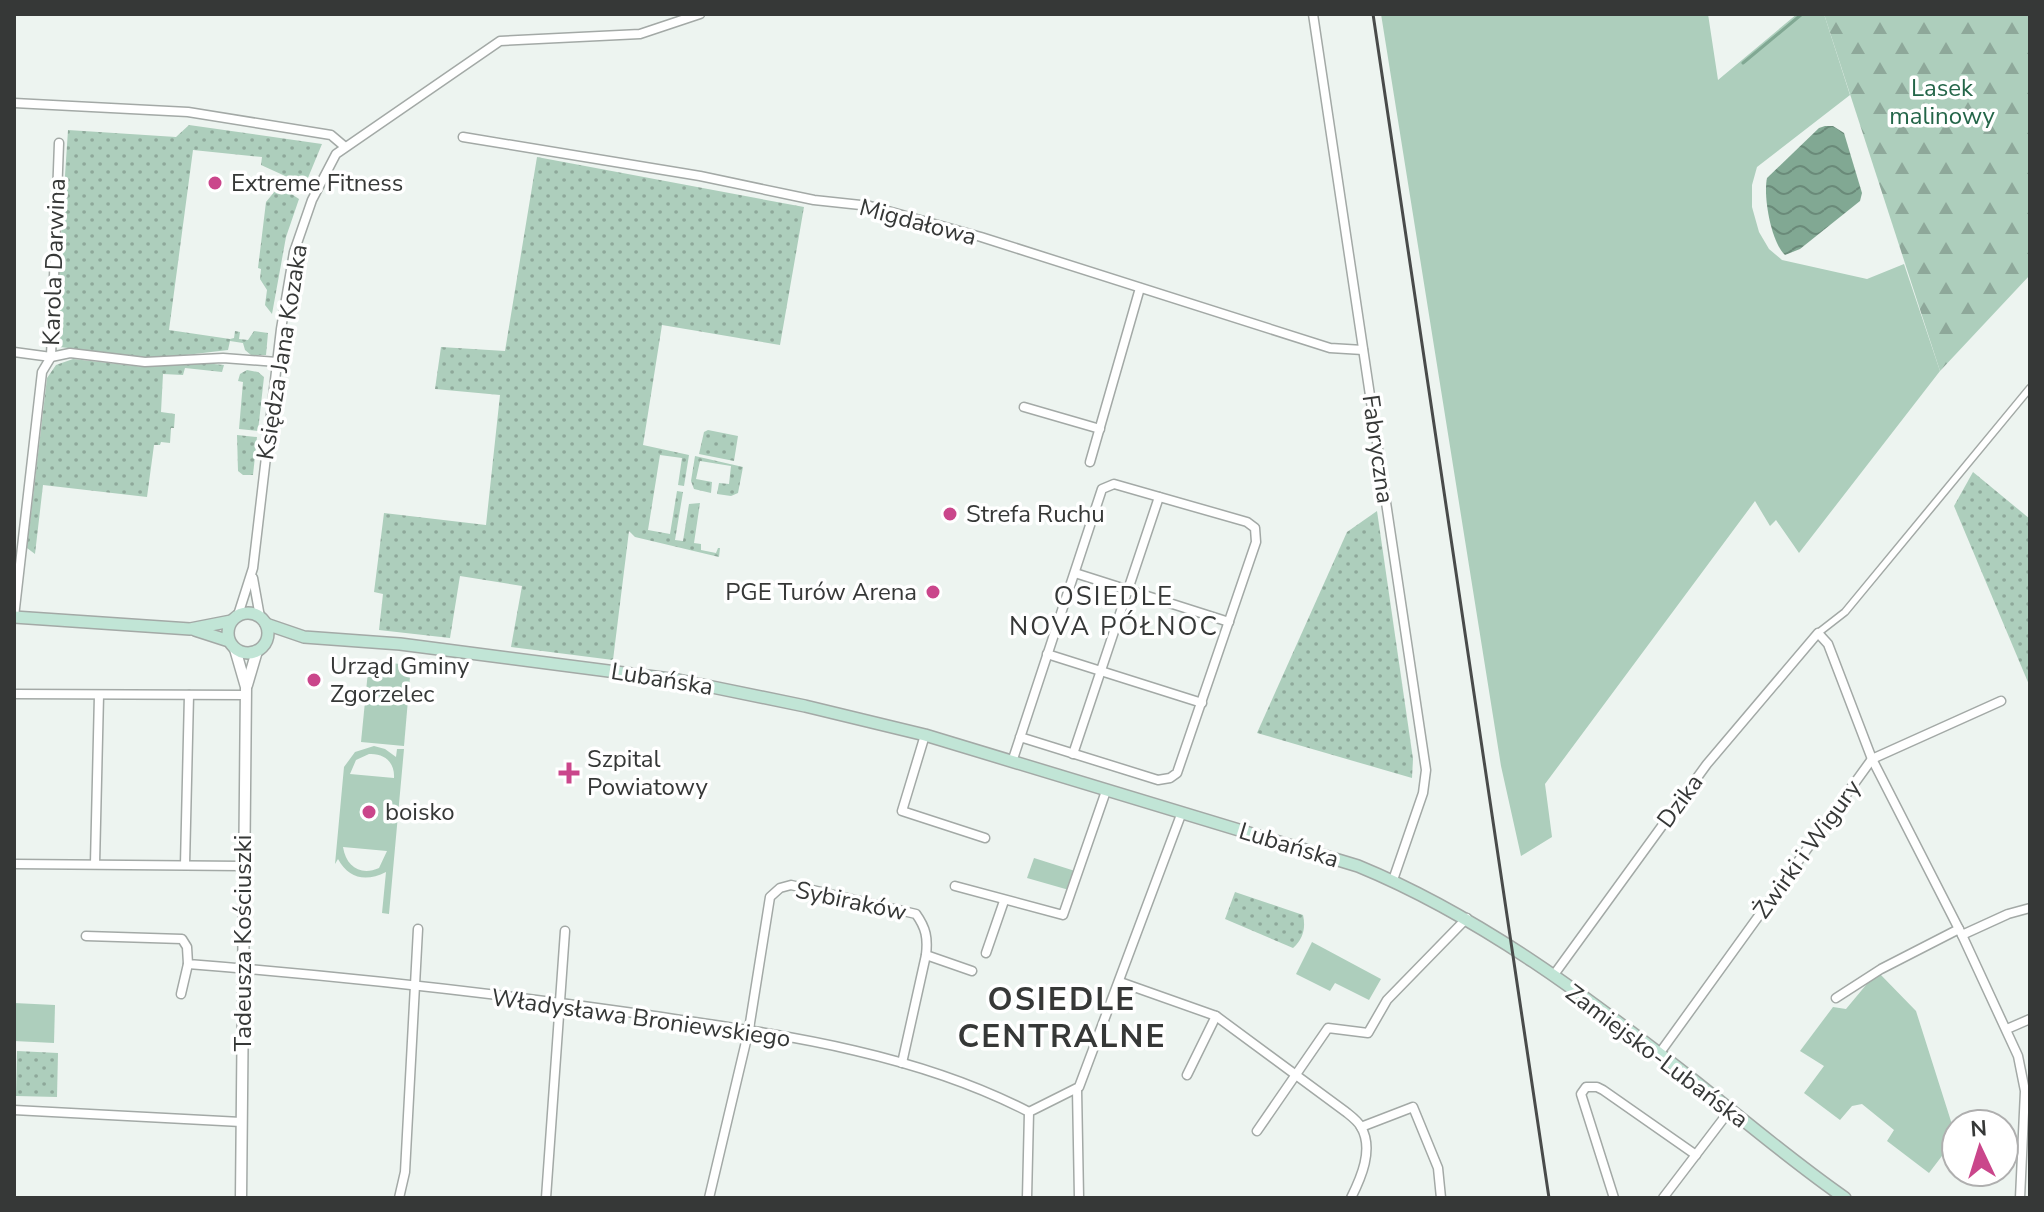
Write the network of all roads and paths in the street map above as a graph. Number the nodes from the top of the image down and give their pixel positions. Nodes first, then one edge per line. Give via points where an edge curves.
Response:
1 (700, 14) edge
2 (1313, 14) edge
3 (14, 103) edge
4 (463, 137) dead end
5 (59, 143) dead end
6 (344, 146) junction
7 (1140, 288) junction
8 (1363, 350) junction
9 (14, 352) edge
10 (51, 357) junction
11 (277, 362) junction
12 (2030, 388) edge
13 (1024, 407) dead end
14 (1100, 429) junction
15 (1090, 462) dead end
16 (1159, 497) junction
17 (253, 568) junction
18 (1075, 573) junction
19 (1127, 590) junction
20 (14, 617) edge
21 (235, 618) junction
22 (263, 620) junction
23 (1229, 622) junction
24 (190, 629) junction
25 (1818, 633) junction
26 (304, 637) junction
27 (232, 645) junction
28 (260, 647) junction
29 (1047, 654) junction
30 (1100, 671) junction
31 (246, 691) junction
32 (14, 694) edge
33 (99, 695) junction
34 (189, 695) junction
35 (2001, 701) dead end
36 (1202, 703) junction
37 (925, 735) junction
38 (1020, 737) junction
39 (1073, 754) junction
40 (1872, 759) junction
41 (1012, 762) junction
42 (1106, 791) junction
43 (1182, 812) junction
44 (985, 838) dead end
45 (14, 864) edge
46 (95, 864) junction
47 (185, 865) junction
48 (243, 866) junction
49 (1393, 880) junction
50 (955, 886) dead end
51 (1004, 901) junction
52 (2030, 908) edge
53 (1467, 918) junction
54 (418, 929) dead end
55 (565, 931) dead end
56 (1961, 932) junction
57 (86, 936) dead end
58 (986, 953) dead end
59 (926, 955) junction
60 (188, 964) junction
61 (243, 969) junction
62 (972, 971) dead end
63 (1553, 976) junction
64 (1120, 982) junction
65 (414, 987) junction
66 (181, 994) dead end
67 (1836, 998) dead end
68 (560, 1003) junction
69 (1216, 1016) junction
70 (2030, 1019) edge
71 (749, 1029) junction
72 (2007, 1029) junction
73 (1659, 1054) junction
74 (902, 1063) junction
75 (1297, 1074) junction
76 (1187, 1075) dead end
77 (1077, 1089) junction
78 (14, 1110) edge
79 (1730, 1110) junction
80 (1029, 1112) junction
81 (241, 1122) junction
82 (1361, 1127) junction
83 (1257, 1131) dead end
84 (1696, 1155) junction
85 (241, 1198) edge
86 (399, 1198) edge
87 (546, 1198) edge
88 (709, 1198) edge
89 (1027, 1198) edge
90 (1079, 1198) edge
91 (1351, 1198) edge
92 (1441, 1198) edge
93 (1614, 1198) edge
94 (1663, 1198) edge
95 (1845, 1198) edge
96 (2020, 1198) edge

1 - 6 street via 640,34 500,41
2 - 8 street, Fabryczna
3 - 6 street via 201,114 331,135
4 - 7 street, Migdałowa via 870,206
5 - 10 street, Karola Darwina
6 - 11 street, Księdza Jana Kozaka via 312,200 294,252
7 - 8 street, Migdałowa via 1330,348
7 - 14 street
8 - 49 street, Fabryczna via 1426,770
9 - 10 street
10 - 11 street via 70,353 145,362
10 - 20 street, Karola Darwina via 42,372
11 - 17 street, Księdza Jana Kozaka
12 - 25 street via 1845,612
13 - 14 street
14 - 15 street
16 - 18 street via 1105,486
16 - 19 street
16 - 23 street via 1255,528 1256,542
17 - 21 street, Księdza Jana Kozaka via 244,605
17 - 22 street, Księdza Jana Kozaka
18 - 19 street
18 - 29 street
19 - 23 street
19 - 30 street
20 - 24 main road
21 - 22 main road via 252,613
21 - 24 main road
21 - 27 main road via 228,629
22 - 26 main road, Lubańska
22 - 28 main road via 267,637
23 - 36 street
24 - 27 main road
25 - 40 street via 1828,644
25 - 63 street, Dzika via 1707,764
26 - 28 main road, Lubańska
26 - 37 main road, Lubańska via 678,680
27 - 28 main road via 246,653
27 - 31 street, Tadeusza Kościuszki
28 - 31 street, Tadeusza Kościuszki
29 - 30 street
29 - 38 street
30 - 36 street
30 - 39 street
31 - 34 street
31 - 48 street, Tadeusza Kościuszki
32 - 33 street
33 - 34 street
33 - 46 street
34 - 47 street
35 - 40 street, Żwirki i Wigury
36 - 39 street via 1180,769 1170,778 1158,780
37 - 41 main road, Lubańska
37 - 44 street via 902,811
38 - 39 street
38 - 41 street
40 - 56 street
40 - 73 street, Żwirki i Wigury
41 - 42 main road, Lubańska
42 - 43 main road, Lubańska
42 - 51 street via 1063,915
43 - 49 main road, Lubańska
43 - 64 street
45 - 46 street
46 - 47 street
47 - 48 street
48 - 61 street, Tadeusza Kościuszki
49 - 53 main road, Lubańska
50 - 51 street
51 - 58 street
52 - 56 street
53 - 63 main road, Zamiejsko-Lubańska
53 - 75 street via 1387,1000 1368,1033 1328,1028
54 - 65 street
55 - 68 street
56 - 67 street via 1881,969
56 - 72 street
57 - 60 street via 182,939
59 - 62 street
59 - 71 street, Sybiraków via 926,930 916,914 791,885 780,888 770,897
59 - 74 street, Sybiraków
60 - 61 street, Władysława Broniewskiego
60 - 66 street
61 - 65 street, Władysława Broniewskiego
61 - 81 street, Tadeusza Kościuszki
63 - 73 main road, Zamiejsko-Lubańska
64 - 69 street
64 - 77 street
65 - 68 street, Władysława Broniewskiego
65 - 86 street via 405,1172
68 - 71 street, Władysława Broniewskiego
68 - 87 street
69 - 75 street
69 - 76 street
70 - 72 street
71 - 74 street, Władysława Broniewskiego
71 - 88 street
72 - 96 street via 2025,1091
73 - 79 main road, Zamiejsko-Lubańska
74 - 80 street, Władysława Broniewskiego
75 - 82 street
75 - 83 street
77 - 80 street
77 - 90 street
78 - 81 street
79 - 84 street
79 - 95 main road, Zamiejsko-Lubańska
80 - 89 street
81 - 85 street, Tadeusza Kościuszki
82 - 91 street via 1365,1158
82 - 92 street via 1413,1107 1438,1168
84 - 93 street via 1603,1090 1586,1087 1581,1094 1586,1114
84 - 94 street

